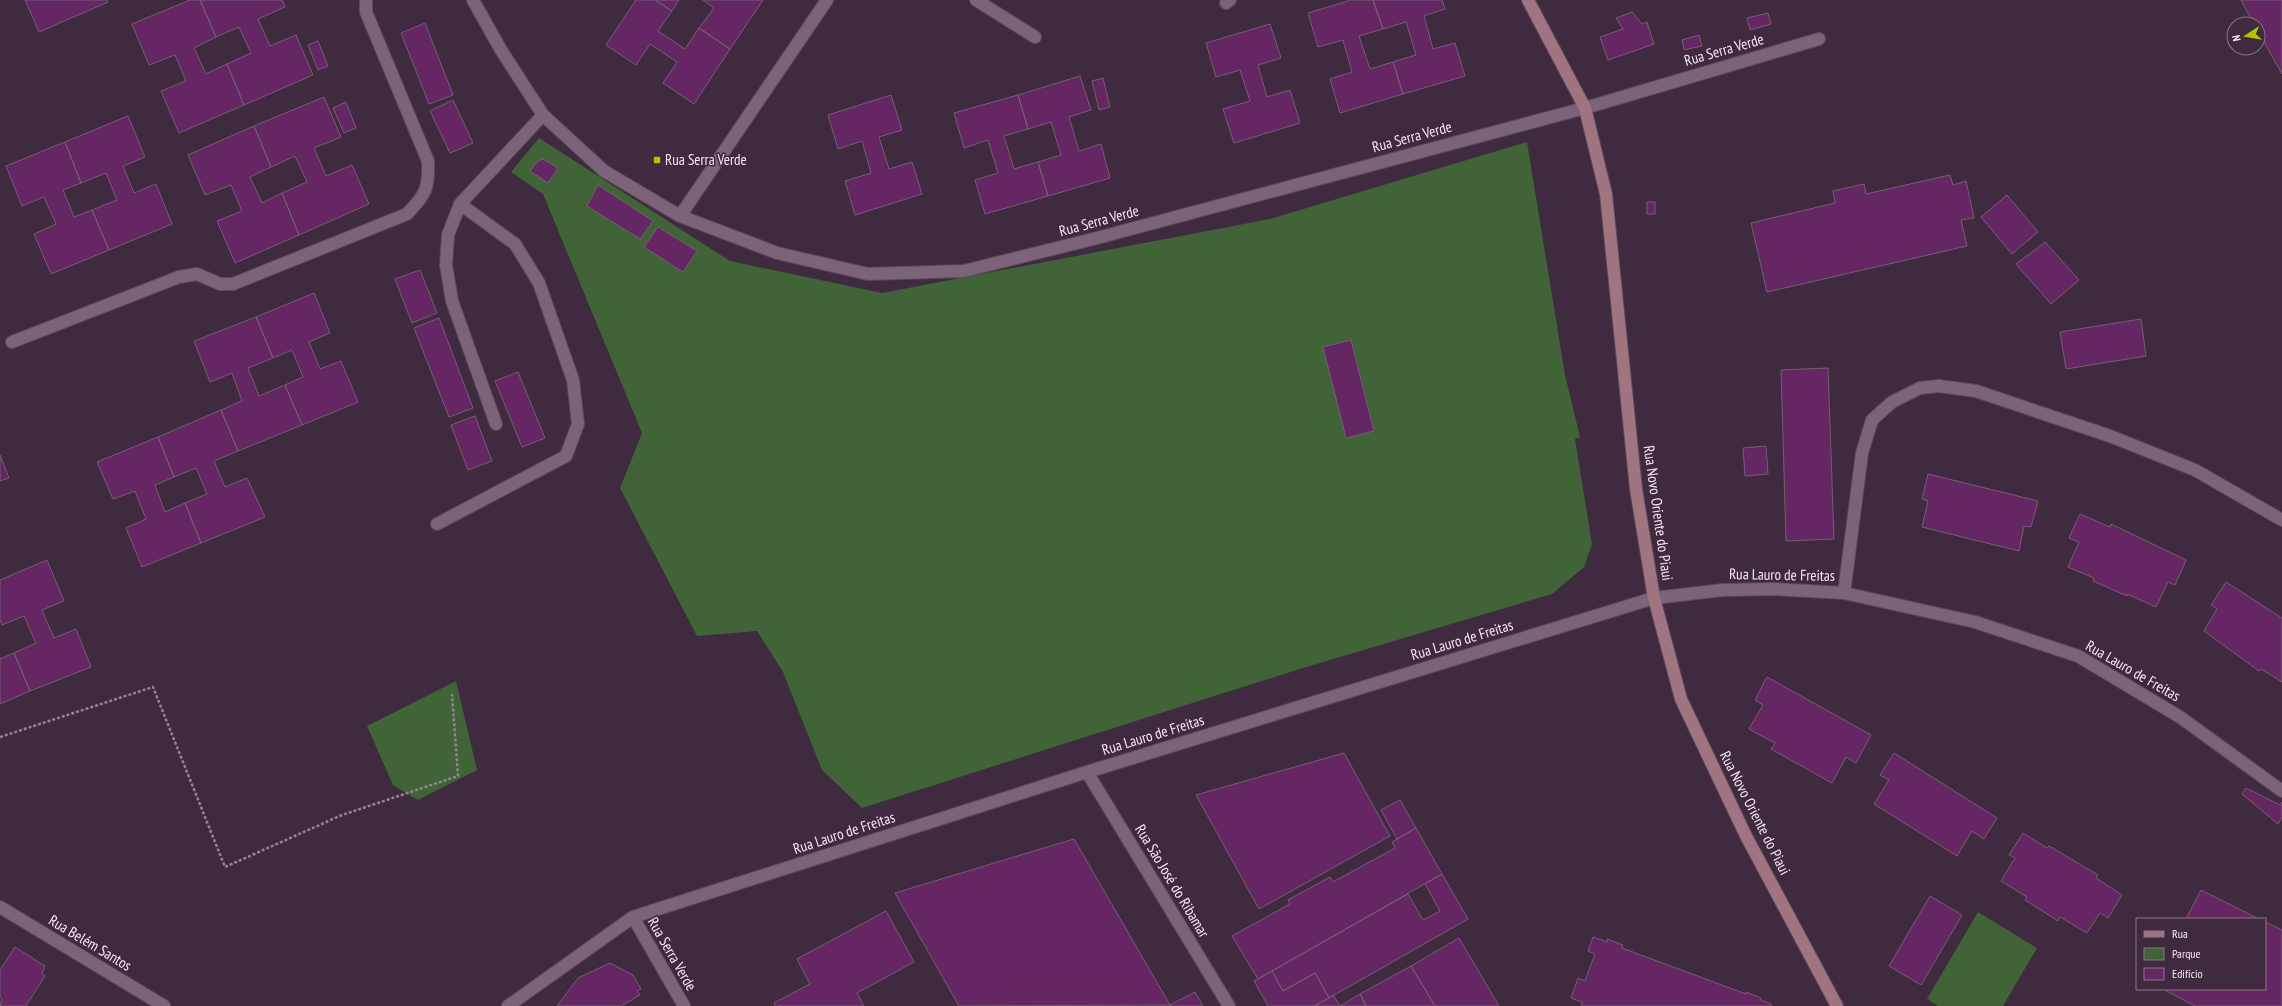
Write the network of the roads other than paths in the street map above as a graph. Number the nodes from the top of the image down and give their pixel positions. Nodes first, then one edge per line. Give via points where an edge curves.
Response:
1 (366, 0) edge
2 (473, 0) edge
3 (828, 0) edge
4 (976, 0) edge
5 (1528, 0) edge
6 (1035, 37) dead end
7 (1819, 39) dead end
8 (1585, 108) junction
9 (543, 115) junction
10 (460, 204) junction
11 (680, 216) junction
12 (12, 342) dead end
13 (496, 424) dead end
14 (2282, 520) edge
15 (437, 524) dead end
16 (1844, 593) junction
17 (1654, 598) junction
18 (1087, 772) junction
19 (2282, 791) edge
20 (0, 907) edge
21 (633, 917) junction
22 (164, 1006) edge
23 (508, 1006) edge
24 (684, 1006) edge
25 (1229, 1006) edge
26 (1837, 1006) edge

1 - 12 street via 366,12 428,161 429,182 420,200 407,214 233,284 220,284 197,274 179,277
2 - 9 street, Rua Serra Verde via 500,50
3 - 11 street
4 - 6 street
5 - 8 street, Rua Novo Oriente do Piaui
7 - 8 street, Rua Serra Verde
8 - 11 street, Rua Serra Verde via 964,271 868,274 777,253
8 - 17 street, Rua Novo Oriente do Piaui via 1606,194 1636,489
9 - 10 street
9 - 11 street, Rua Serra Verde via 604,171
10 - 13 street via 448,235 446,265 452,301
10 - 15 street via 515,244 539,283 573,380 578,424 566,456
14 - 16 street via 2195,470 2110,436 1976,391 1939,386 1920,388 1892,402 1872,420 1862,453
16 - 17 street, Rua Lauro de Freitas via 1775,589 1723,590
16 - 19 street, Rua Lauro de Freitas via 1975,622 2078,656 2180,717
17 - 18 street, Rua Lauro de Freitas
17 - 26 street, Rua Novo Oriente do Piaui via 1681,699 1746,836
18 - 21 street, Rua Lauro de Freitas
18 - 25 street, Rua São José do Ribamar
20 - 22 street, Rua Belém Santos
21 - 23 street, Rua Lauro de Freitas
21 - 24 street, Rua Serra Verde

